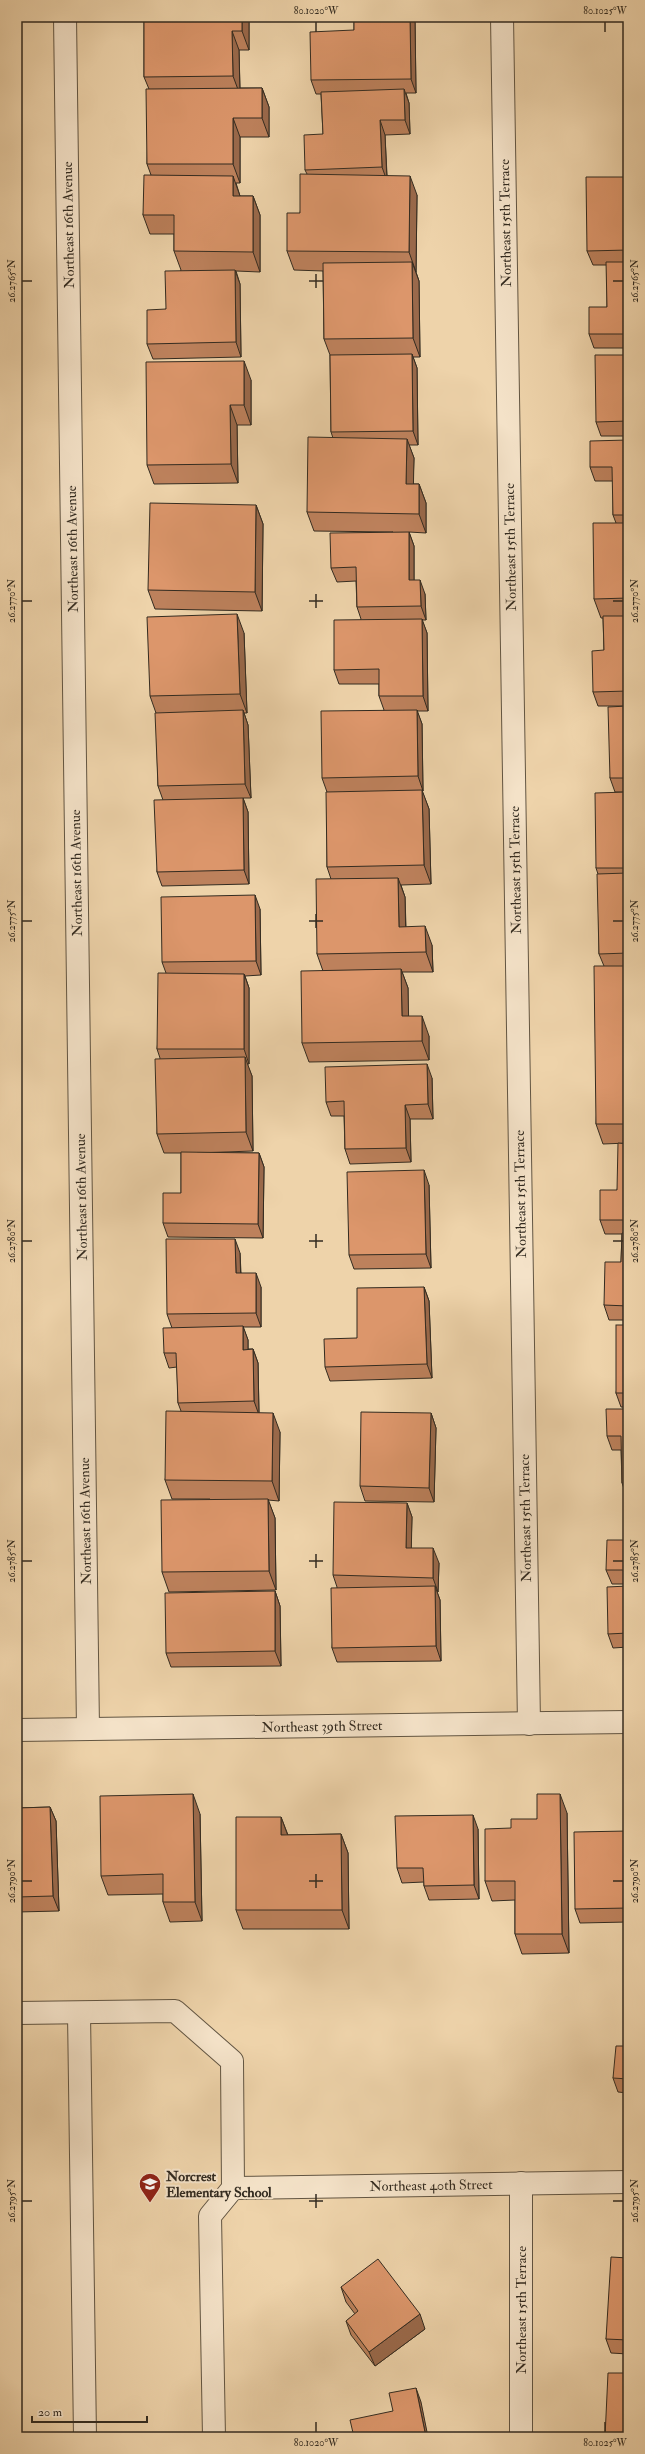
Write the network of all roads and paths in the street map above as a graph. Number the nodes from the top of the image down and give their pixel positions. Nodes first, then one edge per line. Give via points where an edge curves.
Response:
1 (65, 17) edge
2 (502, 17) edge
3 (628, 1722) edge
4 (529, 1724) junction
5 (88, 1729) junction
6 (17, 1730) edge
7 (79, 2012) junction
8 (17, 2013) edge
9 (628, 2182) edge
10 (521, 2183) junction
11 (233, 2188) junction
12 (85, 2437) edge
13 (214, 2437) edge
14 (521, 2437) edge

1 - 5 street, Northeast 16th Avenue
2 - 4 street, Northeast 15th Terrace
3 - 4 street, Northeast 39th Street
4 - 5 street, Northeast 39th Street
5 - 6 street, Northeast 39th Street
7 - 8 street
7 - 11 street via 174,2011 232,2061
7 - 12 street
9 - 10 street, Northeast 40th Street
10 - 11 street, Northeast 40th Street
10 - 14 street, Northeast 15th Terrace
11 - 13 street via 210,2216

